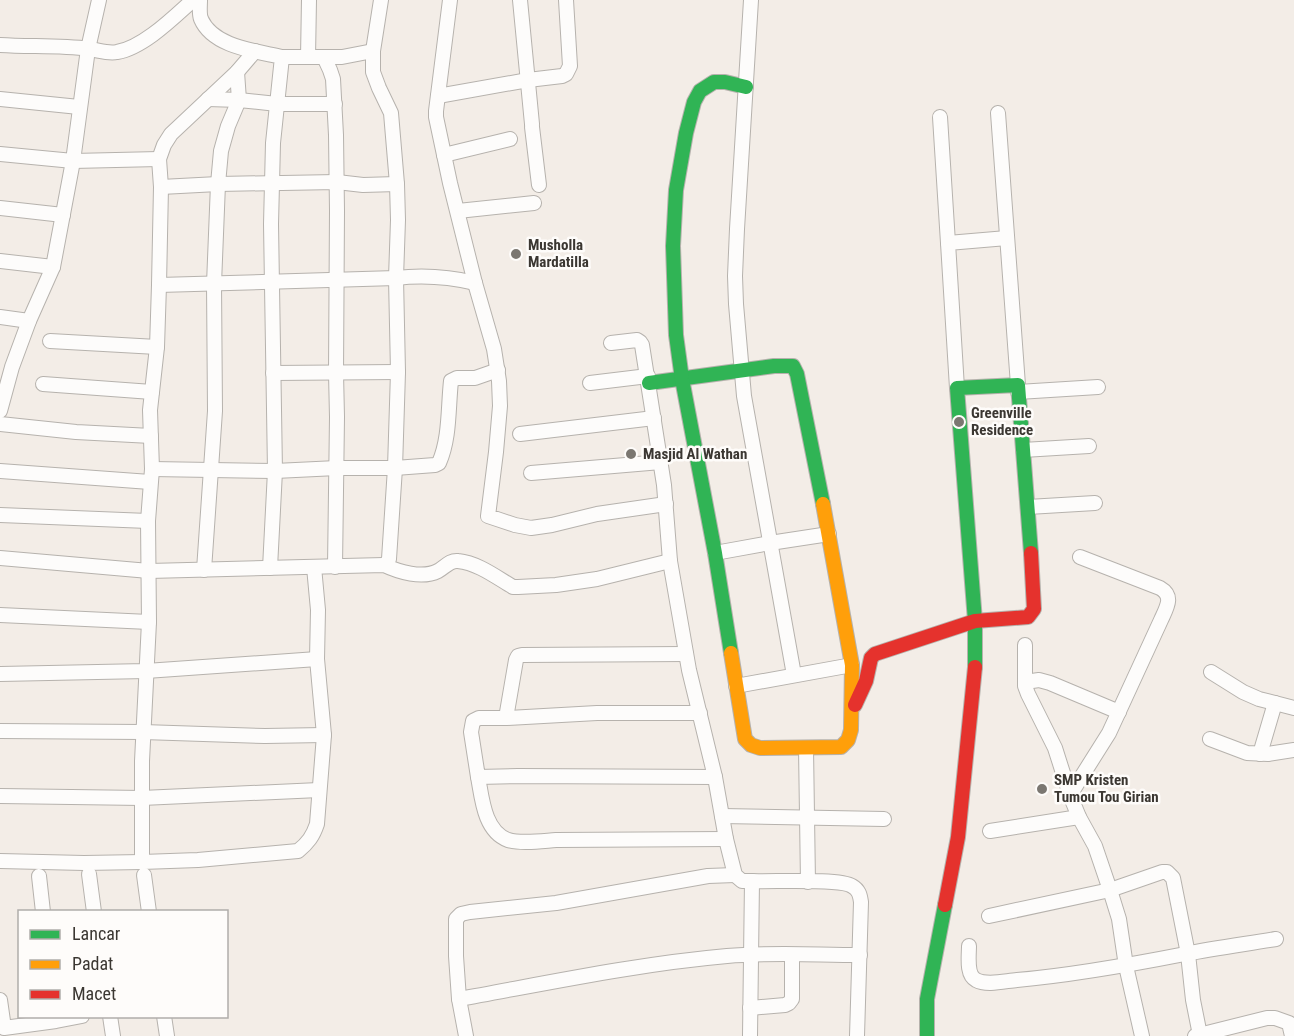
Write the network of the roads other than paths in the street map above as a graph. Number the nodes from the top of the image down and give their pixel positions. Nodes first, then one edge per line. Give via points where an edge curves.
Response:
1 (99, 0) edge
2 (193, 0) edge
3 (200, 0) edge
4 (309, 0) edge
5 (381, 0) edge
6 (450, 0) edge
7 (520, 0) edge
8 (566, 0) edge
9 (751, 0) edge
10 (0, 45) edge
11 (88, 49) junction
12 (255, 51) junction
13 (373, 51) junction
14 (282, 57) junction
15 (308, 57) junction
16 (324, 57) junction
17 (237, 72) junction
18 (528, 80) junction
19 (746, 87) junction
20 (438, 96) junction
21 (0, 99) edge
22 (208, 99) junction
23 (239, 100) junction
24 (277, 104) junction
25 (335, 104) junction
26 (79, 107) junction
27 (998, 113) dead end
28 (940, 117) dead end
29 (510, 139) dead end
30 (0, 154) edge
31 (444, 155) junction
32 (159, 159) junction
33 (73, 161) junction
34 (337, 182) junction
35 (272, 183) junction
36 (218, 184) junction
37 (397, 184) junction
38 (539, 185) dead end
39 (161, 187) junction
40 (534, 203) dead end
41 (0, 208) edge
42 (458, 211) junction
43 (63, 215) junction
44 (1007, 238) junction
45 (948, 243) junction
46 (0, 261) edge
47 (52, 267) junction
48 (396, 278) junction
49 (337, 280) junction
50 (272, 282) junction
51 (475, 283) junction
52 (214, 284) junction
53 (159, 285) junction
54 (0, 317) edge
55 (29, 321) junction
56 (50, 341) dead end
57 (611, 343) dead end
58 (157, 347) junction
59 (6, 367) edge
60 (498, 370) junction
61 (398, 372) junction
62 (741, 372) junction
63 (273, 373) junction
64 (336, 373) junction
65 (682, 379) junction
66 (649, 380) junction
67 (590, 383) dead end
68 (43, 384) dead end
69 (1098, 387) dead end
70 (957, 388) junction
71 (1018, 389) junction
72 (152, 392) junction
73 (0, 411) edge
74 (654, 418) junction
75 (0, 424) edge
76 (520, 435) dead end
77 (151, 436) junction
78 (1089, 446) dead end
79 (1023, 450) junction
80 (661, 462) junction
81 (337, 468) junction
82 (395, 468) junction
83 (212, 469) junction
84 (0, 471) edge
85 (275, 471) junction
86 (531, 473) dead end
87 (151, 475) junction
88 (1095, 503) dead end
89 (666, 504) junction
90 (1028, 507) junction
91 (0, 515) edge
92 (148, 521) junction
93 (829, 534) junction
94 (770, 543) junction
95 (715, 553) junction
96 (1080, 557) dead end
97 (0, 558) edge
98 (670, 561) junction
99 (384, 565) junction
100 (314, 567) junction
101 (335, 567) junction
102 (270, 568) junction
103 (204, 570) junction
104 (149, 571) junction
105 (0, 615) edge
106 (975, 621) junction
107 (149, 622) junction
108 (1025, 645) dead end
109 (686, 654) junction
110 (317, 659) junction
111 (852, 665) junction
112 (146, 671) junction
113 (1211, 672) dead end
114 (0, 674) edge
115 (794, 675) junction
116 (1025, 682) junction
117 (736, 686) junction
118 (1275, 703) junction
119 (1294, 708) edge
120 (852, 711) junction
121 (1119, 712) junction
122 (700, 713) junction
123 (506, 718) junction
124 (0, 731) edge
125 (143, 732) junction
126 (324, 735) junction
127 (1210, 739) dead end
128 (806, 748) junction
129 (1294, 750) edge
130 (1260, 754) junction
131 (478, 777) junction
132 (715, 777) junction
133 (319, 790) junction
134 (1070, 795) junction
135 (0, 796) edge
136 (142, 798) junction
137 (722, 816) junction
138 (1079, 817) junction
139 (807, 818) junction
140 (884, 819) dead end
141 (990, 831) dead end
142 (726, 839) junction
143 (0, 861) edge
144 (143, 868) junction
145 (89, 874) dead end
146 (735, 875) junction
147 (39, 876) dead end
148 (752, 881) junction
149 (808, 882) junction
150 (1110, 890) junction
151 (44, 910) edge
152 (94, 910) edge
153 (149, 910) edge
154 (989, 916) dead end
155 (1276, 939) dead end
156 (969, 946) dead end
157 (1188, 954) junction
158 (751, 955) junction
159 (792, 955) junction
160 (860, 955) junction
161 (1126, 966) junction
162 (459, 999) junction
163 (0, 1000) edge
164 (750, 1008) junction
165 (110, 1018) edge
166 (164, 1018) edge
167 (56, 1019) edge
168 (4, 1032) edge
169 (1197, 1035) edge
170 (58, 1036) edge
171 (114, 1036) edge
172 (167, 1036) edge
173 (466, 1036) edge
174 (750, 1036) edge
175 (856, 1036) edge
176 (927, 1036) edge
177 (1142, 1036) edge
178 (1292, 1036) edge

1 - 11 street
2 - 11 street via 144,41 115,53
3 - 12 street via 201,19 210,33 221,41
4 - 15 street
5 - 13 street
6 - 20 street
7 - 18 street
8 - 18 street via 570,66 562,76
9 - 19 street
10 - 11 street
11 - 26 street
12 - 14 street
12 - 17 street
13 - 16 street
13 - 37 street via 375,79 391,113
14 - 15 street
14 - 24 street
15 - 16 street
16 - 25 street via 332,75
17 - 22 street
17 - 23 street
18 - 20 street
18 - 38 street
19 - 62 street via 735,276
19 - 65 street via 725,82 706,86 694,102 686,133 676,190 673,246 676,335
20 - 31 street via 436,117
21 - 26 street
22 - 23 street
22 - 32 street via 171,134
23 - 24 street
23 - 36 street via 221,151
24 - 25 street
24 - 35 street
25 - 34 street
26 - 33 street
27 - 44 street
28 - 45 street
29 - 31 street
30 - 33 street
31 - 42 street
32 - 33 street
32 - 39 street
33 - 43 street
34 - 35 street
34 - 37 street
34 - 49 street
35 - 36 street
35 - 50 street
36 - 39 street
36 - 52 street
37 - 48 street
39 - 53 street
40 - 42 street
41 - 43 street
42 - 51 street
43 - 47 street
44 - 45 street
44 - 71 street
45 - 70 street
46 - 47 street
47 - 55 street
48 - 49 street
48 - 51 street
48 - 61 street
49 - 50 street
49 - 64 street
50 - 52 street
50 - 63 street
51 - 60 street
52 - 53 street
52 - 83 street
53 - 58 street
54 - 55 street
55 - 59 street
56 - 58 street
57 - 66 street via 633,339 640,342
58 - 72 street
59 - 73 street
60 - 82 street via 451,381 450,413 439,463
60 - 89 street via 500,406 488,516 531,528
61 - 64 street
61 - 82 street
62 - 65 street
62 - 93 street via 793,366
62 - 94 street
63 - 64 street
63 - 85 street
64 - 81 street
65 - 66 street
65 - 95 street
66 - 67 street
66 - 74 street
68 - 72 street
69 - 71 street
70 - 71 street
70 - 106 street
71 - 79 street
72 - 77 street
74 - 76 street
74 - 80 street
75 - 77 street
77 - 87 street
78 - 79 street
79 - 90 street
80 - 86 street
80 - 89 street
81 - 82 street
81 - 85 street
81 - 101 street
82 - 99 street via 389,559
83 - 85 street
83 - 87 street
83 - 103 street
84 - 87 street
85 - 102 street
87 - 92 street
88 - 90 street
89 - 98 street
90 - 106 street via 1034,609 1028,616
91 - 92 street
92 - 104 street
93 - 94 street
93 - 111 street
94 - 95 street
94 - 115 street
95 - 117 street
96 - 121 street via 1160,588 1169,597
97 - 104 street
98 - 99 street via 597,579 518,587 459,561 451,561 430,573 405,573
98 - 109 street
99 - 101 street
100 - 101 street
100 - 102 street
100 - 110 street
102 - 103 street
103 - 104 street
104 - 107 street
105 - 107 street
106 - 120 street via 875,654
106 - 176 street via 975,662 958,837 927,999
107 - 112 street
108 - 116 street
109 - 122 street
109 - 123 street via 518,656
110 - 112 street
110 - 126 street
111 - 115 street
111 - 120 street
112 - 114 street
112 - 125 street
113 - 118 street via 1243,692
115 - 117 street
116 - 121 street via 1050,683
116 - 134 street via 1032,705 1055,748
117 - 128 street via 749,744 760,748
118 - 119 street
118 - 130 street
120 - 128 street via 845,744
121 - 134 street
122 - 123 street
122 - 132 street
123 - 131 street via 473,721
124 - 125 street
125 - 126 street
125 - 136 street
126 - 133 street
127 - 130 street via 1246,753
128 - 139 street
129 - 130 street
131 - 132 street
131 - 142 street via 485,814 492,828 508,840
132 - 137 street
133 - 136 street
133 - 144 street via 314,834 298,851
134 - 138 street
135 - 136 street
136 - 144 street
137 - 139 street
137 - 142 street
138 - 141 street
138 - 150 street via 1095,846
139 - 140 street
139 - 149 street
142 - 146 street
143 - 144 street
144 - 153 street
145 - 152 street
146 - 148 street
146 - 162 street via 708,876 556,903 466,912 456,919
147 - 151 street
148 - 149 street
148 - 158 street
149 - 160 street via 839,882 859,892
150 - 154 street
150 - 157 street via 1162,872 1172,874
150 - 161 street
155 - 157 street
156 - 161 street via 970,974 978,981 1042,978
157 - 161 street
157 - 169 street
158 - 159 street
158 - 162 street via 631,969
158 - 164 street
159 - 160 street
159 - 164 street via 789,1003
160 - 175 street
161 - 177 street
162 - 173 street
163 - 168 street
164 - 174 street
165 - 171 street
166 - 172 street
167 - 168 street
167 - 170 street
169 - 178 street via 1275,1018 1289,1023

